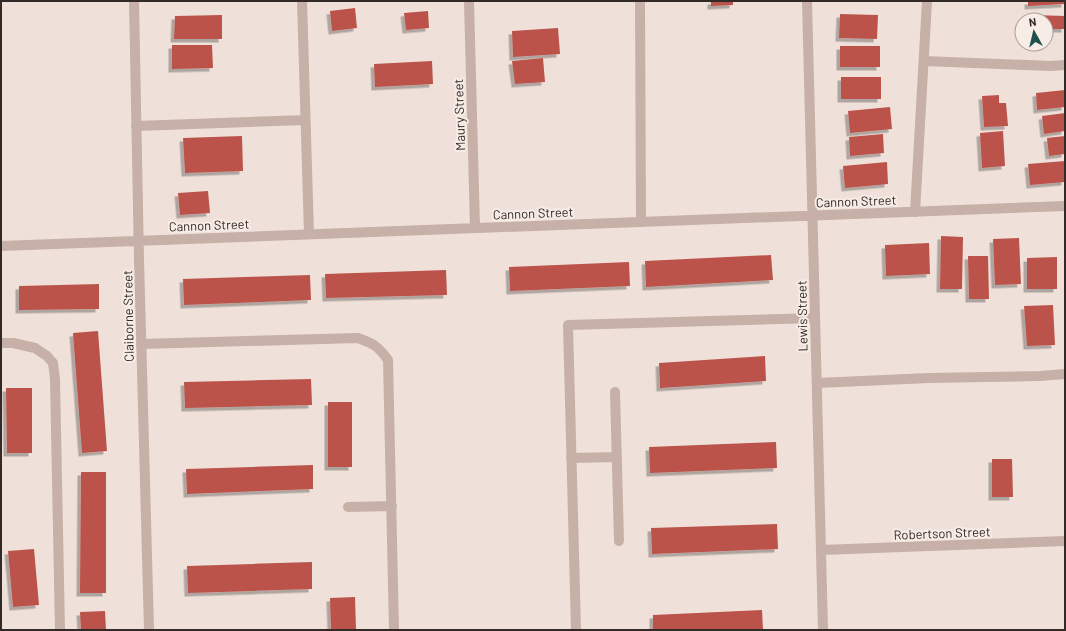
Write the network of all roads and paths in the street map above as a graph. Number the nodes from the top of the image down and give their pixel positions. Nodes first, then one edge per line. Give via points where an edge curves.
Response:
1 (134, 1) edge
2 (302, 1) edge
3 (469, 1) edge
4 (640, 1) edge
5 (807, 1) edge
6 (927, 1) edge
7 (924, 61) junction
8 (1065, 65) edge
9 (305, 120) junction
10 (136, 126) junction
11 (1065, 206) edge
12 (915, 212) junction
13 (813, 216) junction
14 (641, 222) junction
15 (475, 228) junction
16 (309, 234) junction
17 (139, 241) junction
18 (1, 246) edge
19 (815, 318) junction
20 (1, 343) edge
21 (141, 344) junction
22 (1065, 374) edge
23 (817, 384) junction
24 (615, 392) dead end
25 (571, 458) junction
26 (617, 458) junction
27 (392, 506) junction
28 (348, 507) dead end
29 (619, 541) dead end
30 (1065, 541) edge
31 (821, 550) junction
32 (60, 630) edge
33 (149, 630) edge
34 (394, 630) edge
35 (576, 630) edge
36 (823, 630) edge

1 - 10 street, Claiborne Street
2 - 9 street
3 - 15 street, Maury Street
4 - 14 street
5 - 13 street, Lewis Street
6 - 7 street
7 - 8 street
7 - 12 street
9 - 10 street
9 - 16 street
10 - 17 street, Claiborne Street
11 - 12 street, Cannon Street
12 - 13 street, Cannon Street
13 - 14 street, Cannon Street
13 - 19 street, Lewis Street
14 - 15 street, Cannon Street
15 - 16 street, Cannon Street
16 - 17 street, Cannon Street
17 - 18 street, Cannon Street
17 - 21 street, Claiborne Street
19 - 23 street, Lewis Street
19 - 25 street via 568,325
20 - 32 street via 35,348 53,363
21 - 27 street via 358,338 372,343 388,360
21 - 33 street, Claiborne Street
22 - 23 street
23 - 31 street, Lewis Street
24 - 26 street
25 - 26 street
25 - 35 street
26 - 29 street
27 - 28 street
27 - 34 street
30 - 31 street, Robertson Street
31 - 36 street, Lewis Street

